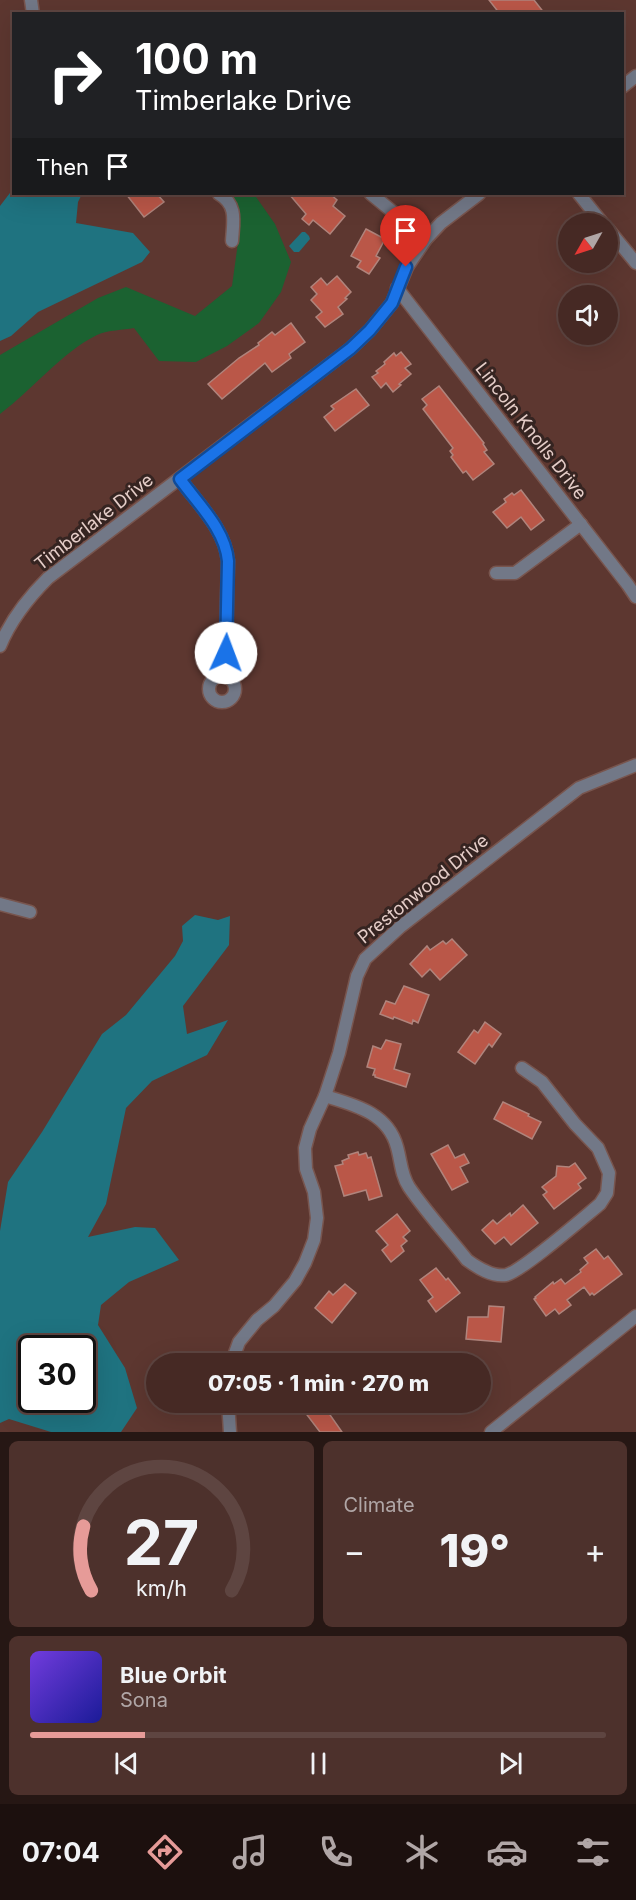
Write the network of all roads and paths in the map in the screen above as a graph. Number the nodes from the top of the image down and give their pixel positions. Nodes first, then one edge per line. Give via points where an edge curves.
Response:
1 (636, 76) edge
2 (624, 85) edge
3 (221, 195) edge
4 (372, 195) edge
5 (478, 195) edge
6 (580, 195) edge
7 (594, 213) edge
8 (426, 239) junction
9 (618, 240) edge
10 (232, 241) dead end
11 (636, 263) edge
12 (397, 288) junction
13 (180, 479) junction
14 (581, 524) junction
15 (496, 573) dead end
16 (636, 597) edge
17 (0, 646) edge
18 (225, 675) dead end
19 (636, 765) edge
20 (0, 904) edge
21 (30, 912) dead end
22 (522, 1068) dead end
23 (325, 1096) junction
24 (636, 1316) edge
25 (234, 1353) edge
26 (229, 1413) edge
27 (230, 1432) edge
28 (491, 1432) edge

1 - 2 street
3 - 10 street via 232,208
4 - 8 street
5 - 8 street, Timberlake Drive
6 - 7 street
8 - 12 street, Timberlake Drive
9 - 11 street
12 - 13 street, Timberlake Drive via 392,303 350,349
12 - 14 street, Lincoln Knolls Drive
13 - 17 street, Timberlake Drive via 48,578 14,618
13 - 18 street via 222,536 227,549
14 - 15 street via 515,573
14 - 16 street, Lincoln Knolls Drive
19 - 23 street, Prestonwood Drive via 579,788 400,927 365,959 357,975
20 - 21 street
22 - 23 street via 542,1082 598,1148 609,1173 607,1193 600,1204 523,1266 506,1275 480,1269 467,1260 408,1185 393,1134 382,1121 352,1104
23 - 25 street, Prestonwood Drive via 305,1148 317,1218 314,1240 295,1281 238,1342
24 - 28 street
26 - 27 street

